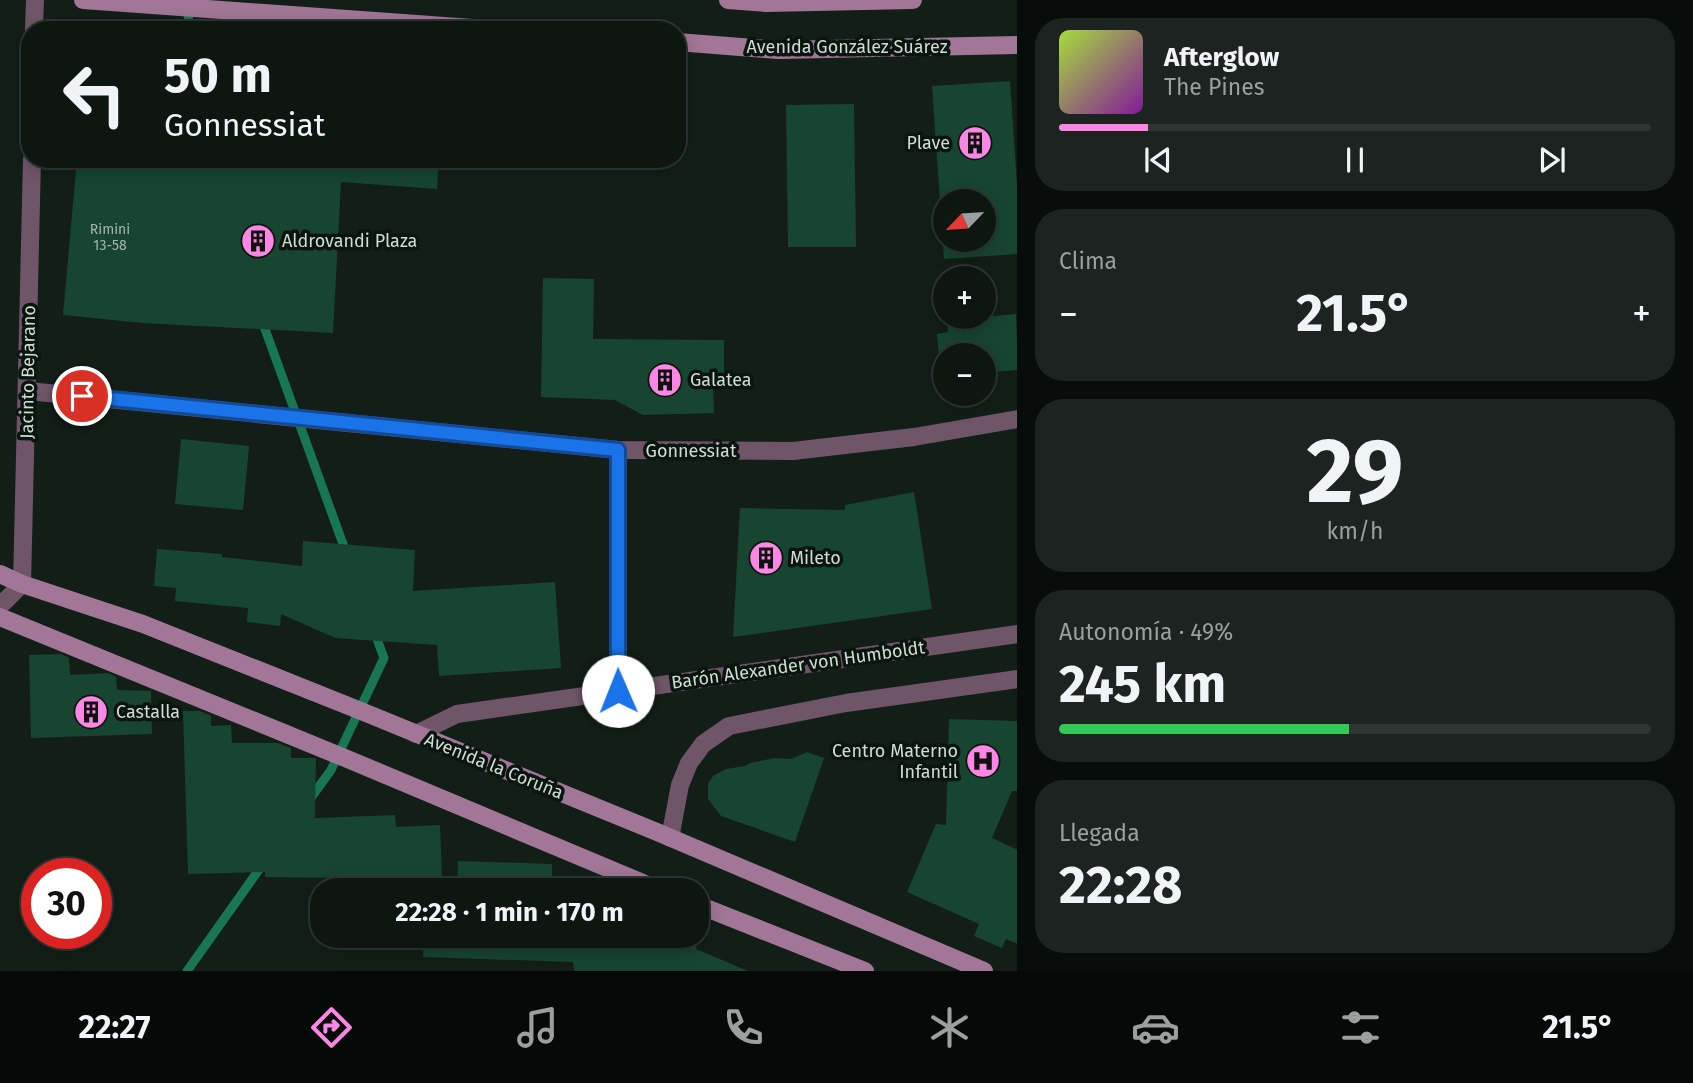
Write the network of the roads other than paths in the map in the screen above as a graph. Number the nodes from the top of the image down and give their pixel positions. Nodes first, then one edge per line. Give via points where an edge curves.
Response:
1 (35, 0) edge
2 (83, 0) edge
3 (728, 0) edge
4 (912, 0) edge
5 (34, 21) edge
6 (375, 21) edge
7 (686, 44) edge
8 (1017, 45) edge
9 (32, 168) edge
10 (28, 391) junction
11 (1017, 418) edge
12 (618, 450) junction
13 (0, 574) edge
14 (22, 584) junction
15 (0, 606) edge
16 (0, 617) edge
17 (1017, 634) edge
18 (1017, 679) edge
19 (618, 691) junction
20 (416, 734) junction
21 (670, 838) junction
22 (631, 878) edge
23 (709, 909) edge
24 (865, 971) edge
25 (984, 971) edge

1 - 5 street
2 - 6 street
3 - 4 street
7 - 8 street, Avenida González Suárez via 778,50
9 - 10 street, Jacinto Bejarano
10 - 12 street, Gonnessiat
10 - 14 street, Jacinto Bejarano
11 - 12 street, Gonnessiat via 914,437 793,451
12 - 19 street
13 - 14 street, Avenida la Coruña
14 - 15 street
14 - 20 street, Avenida la Coruña via 143,624
16 - 22 street
17 - 19 street, Barón Alexander von Humboldt
18 - 21 street via 846,703 729,726 703,744 689,763
19 - 20 street, Barón Alexander von Humboldt via 457,714
20 - 21 street, Avenida la Coruña
21 - 25 street, Avenida la Coruña
23 - 24 street

